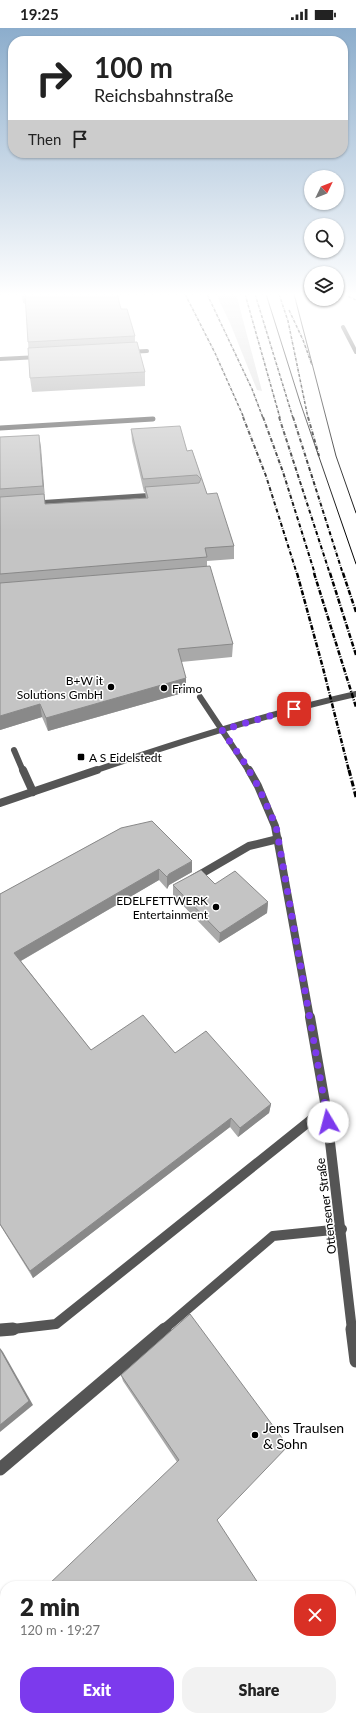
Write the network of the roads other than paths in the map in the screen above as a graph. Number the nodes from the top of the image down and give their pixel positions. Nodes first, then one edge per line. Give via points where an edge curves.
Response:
1 (153, 419) dead end
2 (0, 428) edge
3 (165, 494) edge
4 (31, 504) edge
5 (356, 694) edge
6 (200, 697) dead end
7 (222, 730) junction
8 (14, 750) dead end
9 (33, 792) junction
10 (0, 803) edge
11 (278, 839) junction
12 (185, 883) edge
13 (326, 1108) junction
14 (342, 1230) junction
15 (0, 1330) edge
16 (356, 1361) edge
17 (0, 1469) edge

1 - 2 street
3 - 4 street
5 - 7 street
6 - 7 street, Ottensener Straße
7 - 9 street
7 - 11 street, Ottensener Straße via 258,786 276,826
8 - 9 street
9 - 10 street
11 - 12 street via 249,846
11 - 13 street, Ottensener Straße
13 - 14 street, Ottensener Straße
13 - 15 street via 56,1324
14 - 16 street, Ottensener Straße
14 - 17 street via 273,1236

